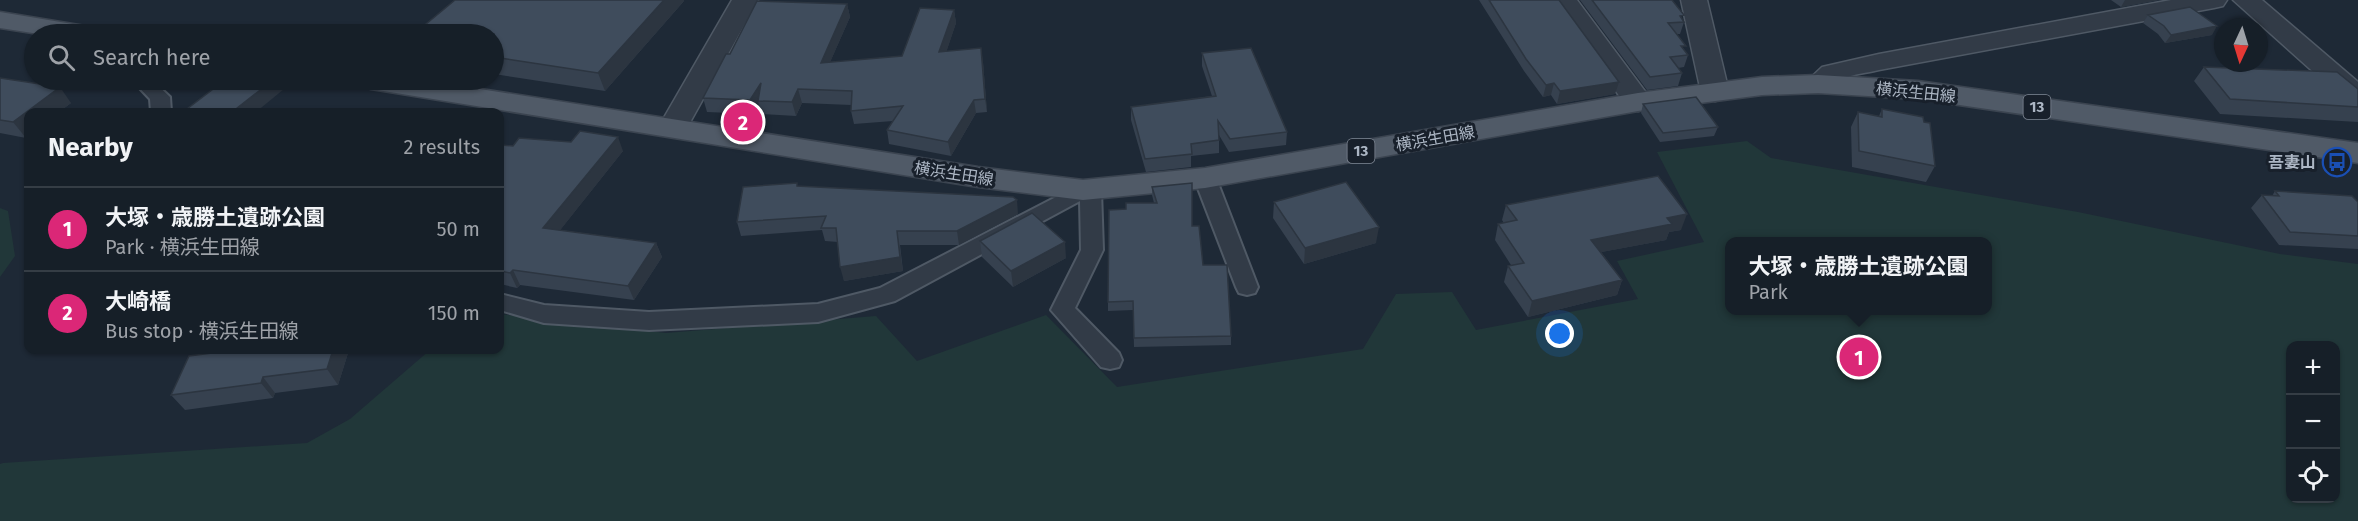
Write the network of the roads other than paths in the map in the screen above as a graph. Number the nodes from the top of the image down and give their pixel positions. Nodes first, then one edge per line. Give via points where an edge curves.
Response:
1 (744, 0) edge
2 (1563, 0) edge
3 (1694, 0) edge
4 (2214, 0) edge
5 (2246, 0) edge
6 (0, 20) edge
7 (24, 24) edge
8 (1818, 84) junction
9 (152, 90) edge
10 (434, 90) edge
11 (1715, 92) junction
12 (2358, 97) edge
13 (1638, 102) junction
14 (161, 108) edge
15 (673, 128) junction
16 (2358, 153) edge
17 (1205, 178) junction
18 (1086, 190) junction
19 (1247, 287) dead end
20 (504, 303) edge
21 (1110, 360) dead end

1 - 15 street
2 - 13 street
3 - 11 street
4 - 8 street via 1878,62 1832,73
5 - 12 street
6 - 7 main road
8 - 11 main road, 横浜生田線 / 13
8 - 16 main road, 横浜生田線 / 13 via 1918,90
9 - 14 lane via 160,98
10 - 15 main road, 横浜生田線 / 13
11 - 13 main road, 横浜生田線 / 13
13 - 17 main road, 横浜生田線 / 13
15 - 18 main road, 横浜生田線 / 13 via 978,177
17 - 18 main road, 横浜生田線 / 13
17 - 19 lane
18 - 20 lane via 887,295 818,313 649,321 544,314
18 - 21 lane via 1092,250 1063,310

